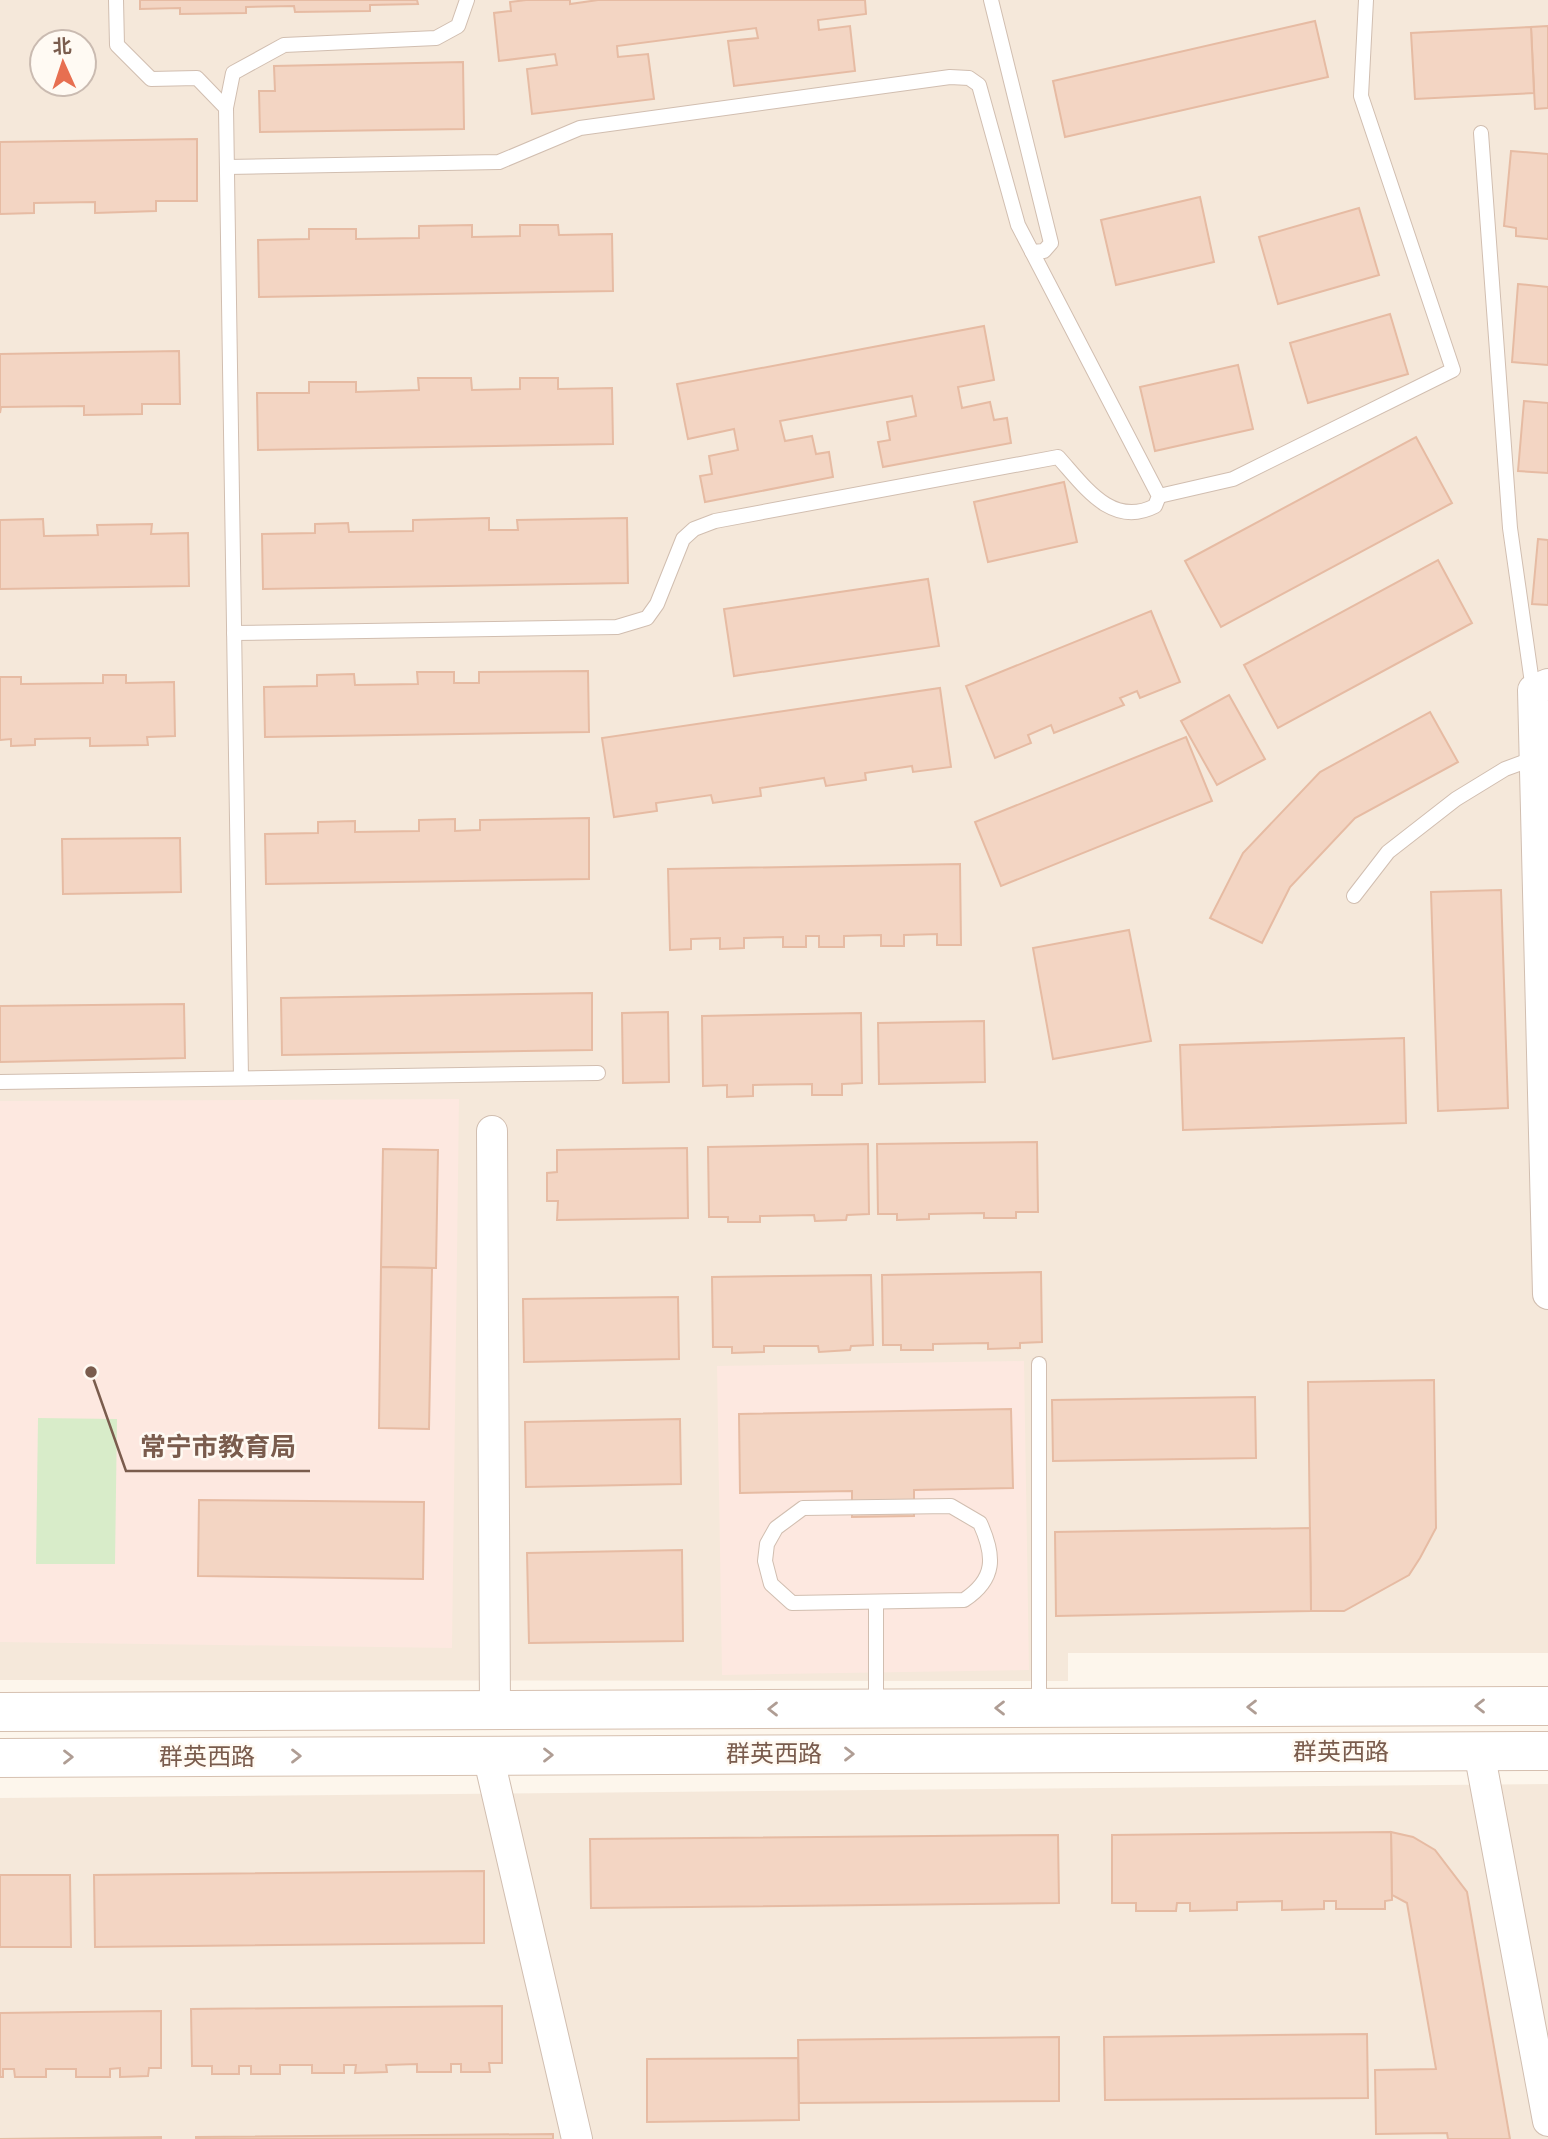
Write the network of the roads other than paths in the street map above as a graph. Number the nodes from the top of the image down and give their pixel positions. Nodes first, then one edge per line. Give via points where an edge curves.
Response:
1 (116, 0) edge
2 (467, 0) edge
3 (991, 0) edge
4 (1366, 0) edge
5 (226, 108) junction
6 (1481, 133) dead end
7 (227, 167) junction
8 (1032, 252) junction
9 (1159, 496) junction
10 (234, 633) junction
11 (1540, 687) edge
12 (1535, 758) junction
13 (1354, 896) dead end
14 (598, 1073) dead end
15 (241, 1078) junction
16 (0, 1082) edge
17 (492, 1131) dead end
18 (1548, 1294) edge
19 (1039, 1364) dead end
20 (876, 1602) junction
21 (1548, 1706) edge
22 (876, 1708) junction
23 (1039, 1708) junction
24 (495, 1710) junction
25 (0, 1712) edge
26 (1479, 1751) junction
27 (1548, 1751) edge
28 (488, 1755) junction
29 (0, 1758) edge
30 (1548, 2121) edge
31 (577, 2139) edge

1 - 5 lane via 117,45 151,79 197,78
2 - 5 lane via 458,26 436,38 284,45 233,73
3 - 8 lane via 1051,243 1044,251
4 - 9 lane via 1361,96 1452,370 1233,479
5 - 7 lane
6 - 11 lane via 1510,528
7 - 8 lane via 499,162 580,128 968,78 979,85 1018,225
7 - 10 lane
8 - 9 lane
9 - 10 lane via 1155,506 1142,513 1113,511 1058,457 715,521 694,529 683,539 657,604 646,618 617,627
10 - 15 lane
11 - 12 street
12 - 13 lane via 1505,769 1456,799 1388,852
12 - 18 street
14 - 15 lane
15 - 16 lane
17 - 24 street
19 - 23 lane
20 - 20 lane via 792,1603 776,1592 765,1561 776,1528 803,1508 951,1506 979,1523 990,1554 982,1588 964,1600
20 - 22 lane
21 -> 23 main road, 群英西路
23 -> 22 main road, 群英西路
22 -> 24 main road, 群英西路
24 - 25 main road, 群英西路
26 - 27 main road, 群英西路
28 -> 26 main road, 群英西路
26 - 30 street
29 -> 28 main road, 群英西路
28 - 31 street

